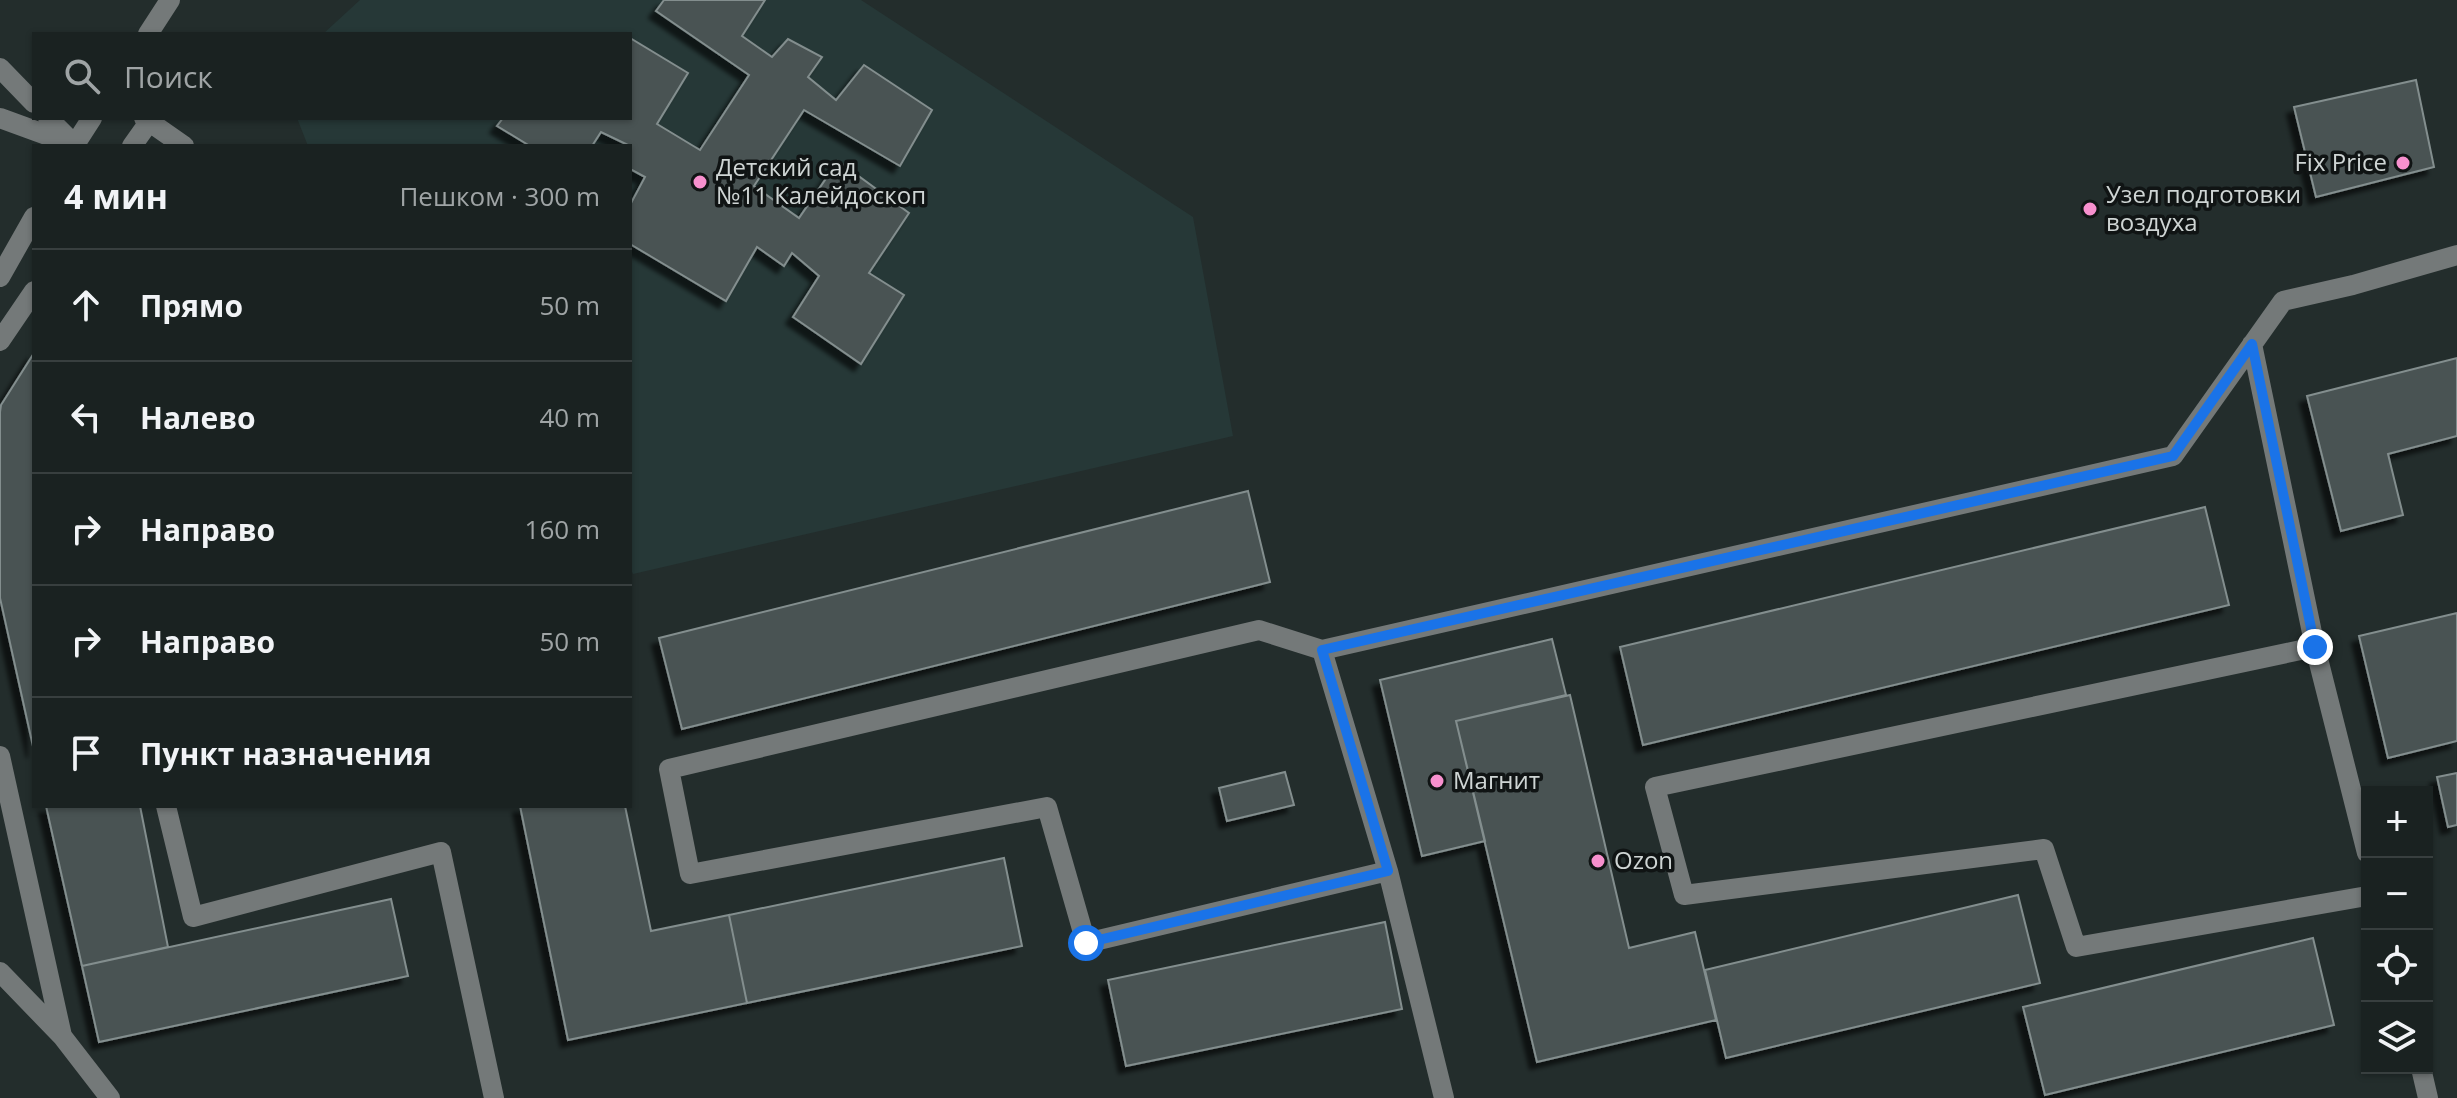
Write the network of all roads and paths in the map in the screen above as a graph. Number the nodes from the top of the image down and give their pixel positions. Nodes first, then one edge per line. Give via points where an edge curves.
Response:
1 (170, 0) edge
2 (149, 32) edge
3 (0, 68) edge
4 (32, 101) edge
5 (0, 118) edge
6 (50, 120) edge
7 (91, 120) edge
8 (146, 120) edge
9 (69, 144) edge
10 (72, 144) edge
11 (75, 144) edge
12 (133, 144) edge
13 (181, 144) edge
14 (32, 221) edge
15 (2457, 255) edge
16 (0, 277) edge
17 (32, 294) edge
18 (0, 341) edge
19 (2252, 344) junction
20 (2315, 647) junction
21 (1322, 650) junction
22 (0, 756) edge
23 (166, 808) edge
24 (2361, 829) edge
25 (1388, 871) junction
26 (2361, 897) edge
27 (0, 972) edge
28 (62, 1036) junction
29 (2422, 1074) edge
30 (110, 1098) edge
31 (494, 1098) edge
32 (1444, 1098) edge
33 (2428, 1098) edge

1 - 2 street
3 - 4 street
5 - 9 street
6 - 10 street
7 - 11 street
8 - 12 street
8 - 13 street
14 - 16 street
15 - 19 street via 2283,301
17 - 18 street
19 - 20 street
19 - 21 street via 2173,456
20 - 24 street
20 - 26 street via 1655,787 1684,895 2044,849 2076,947
21 - 25 street
21 - 25 street via 1259,630 669,769 690,874 1047,807 1086,943
22 - 28 street
23 - 31 street via 193,917 441,852
25 - 32 street
27 - 28 street
28 - 30 street
29 - 33 street

